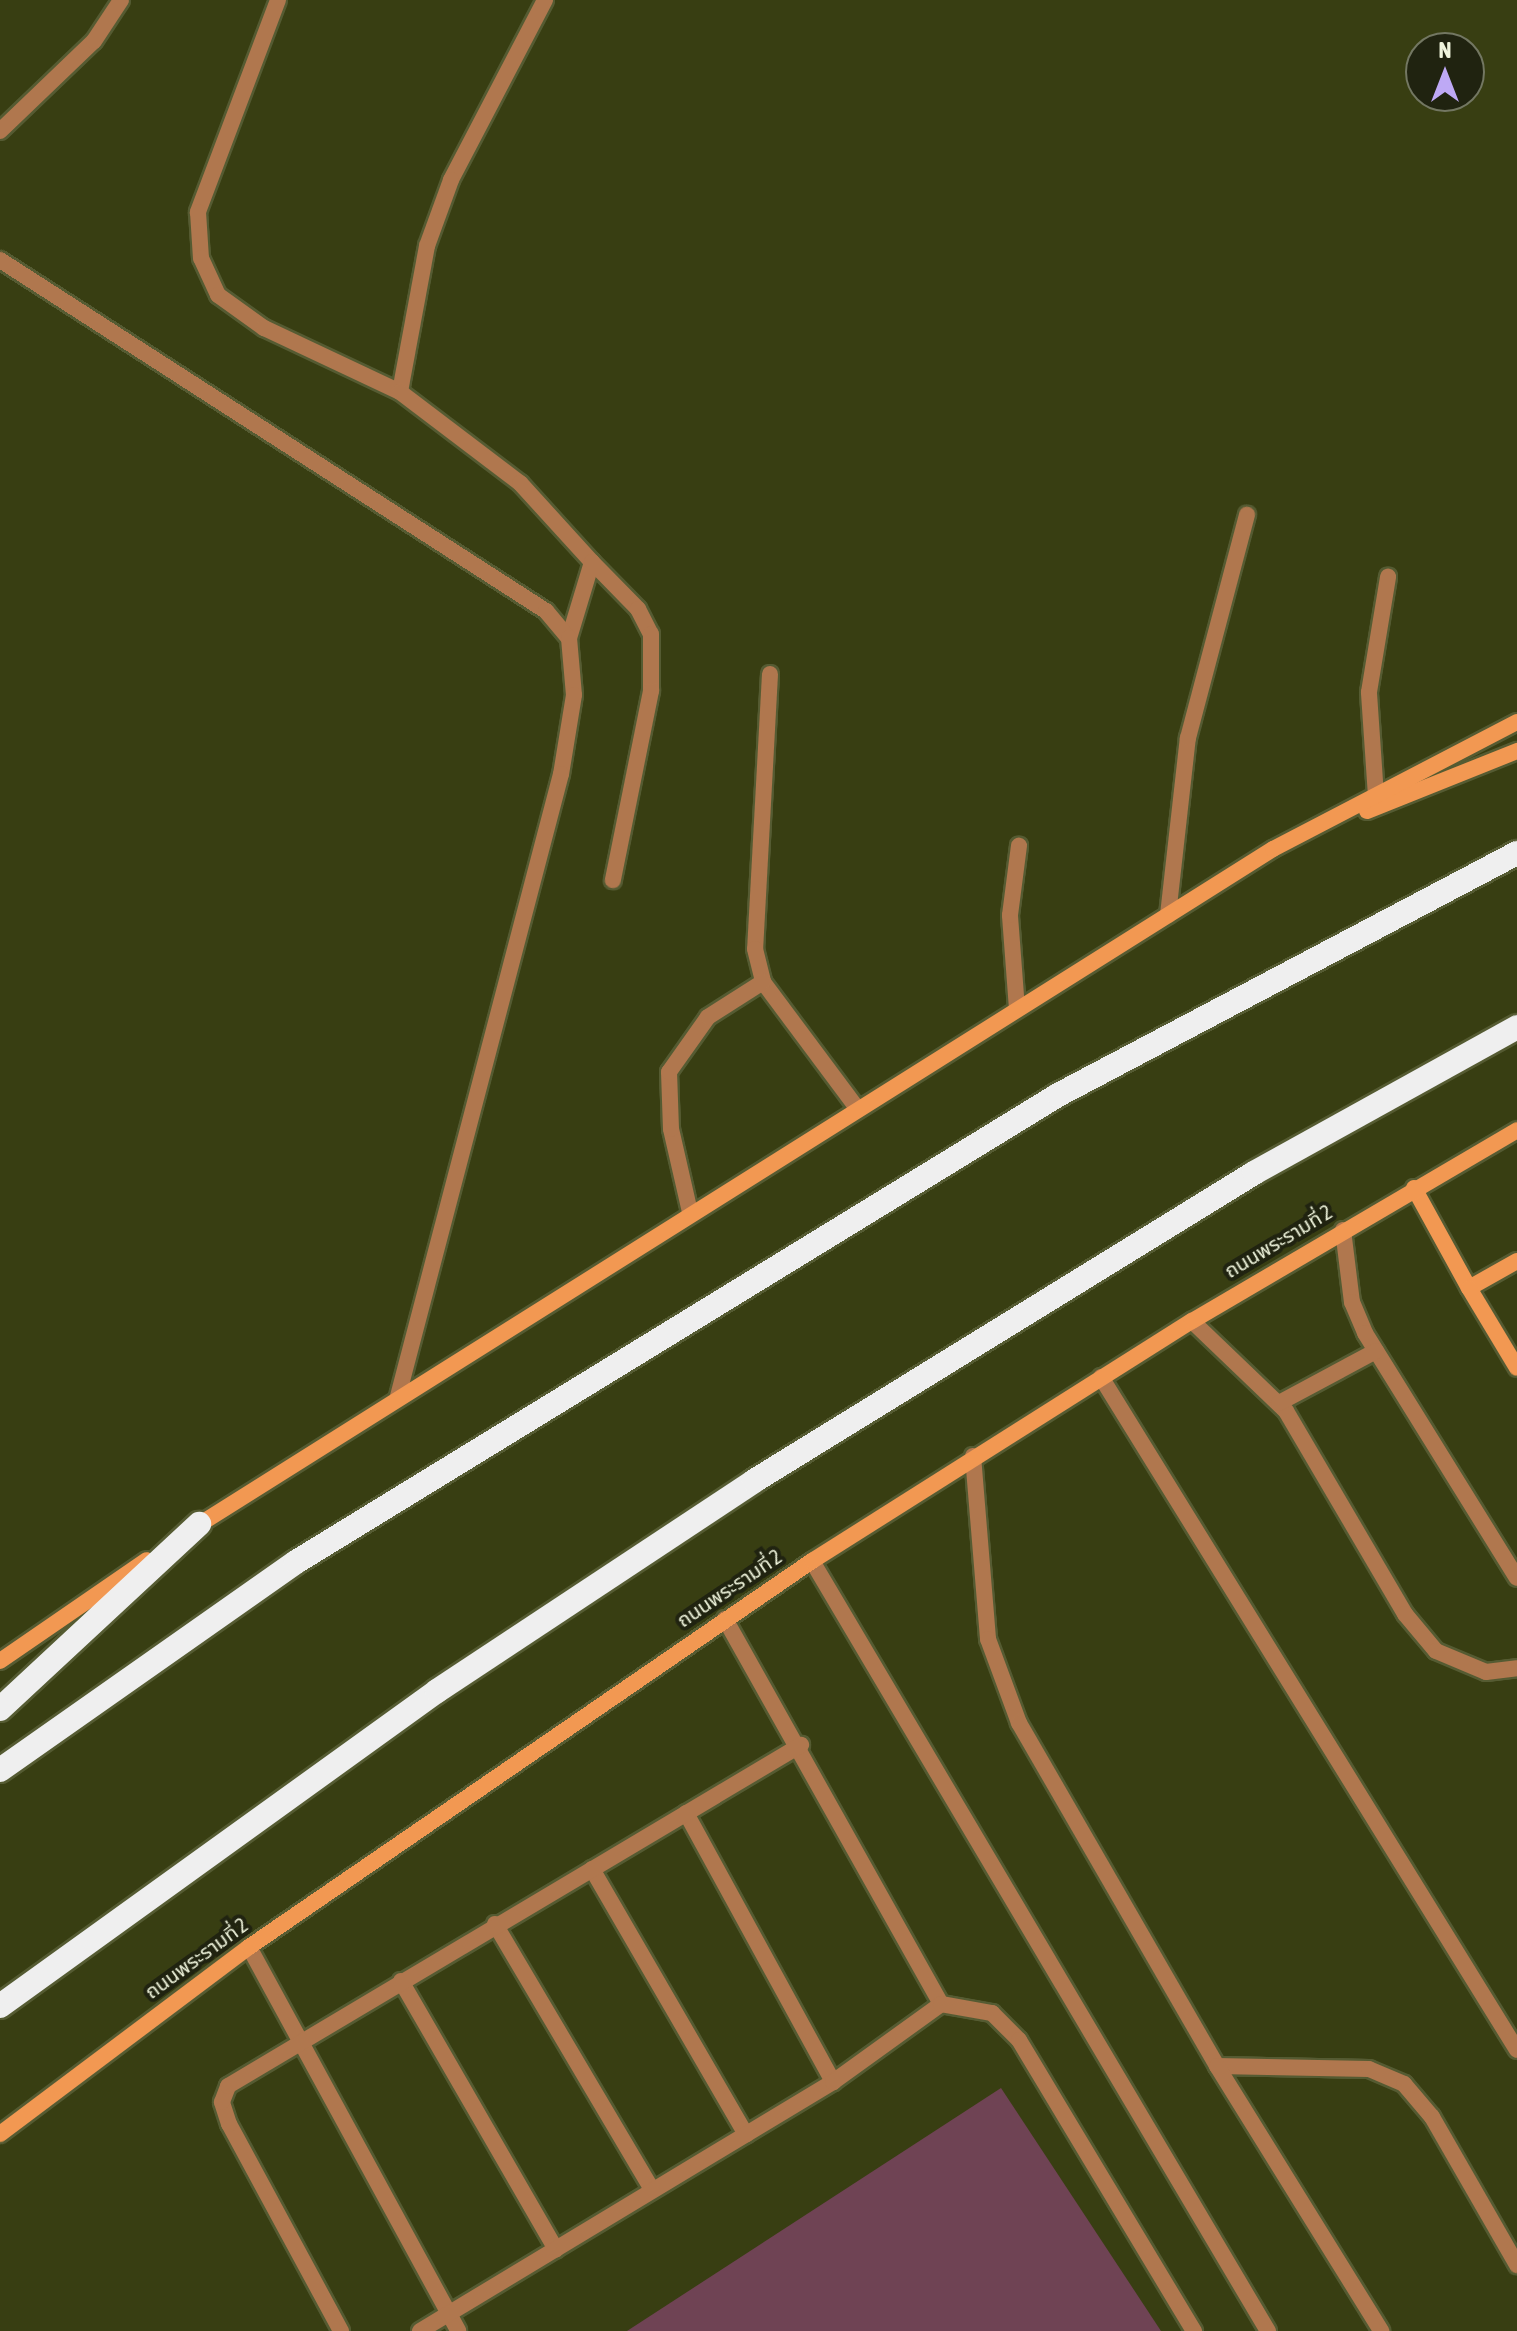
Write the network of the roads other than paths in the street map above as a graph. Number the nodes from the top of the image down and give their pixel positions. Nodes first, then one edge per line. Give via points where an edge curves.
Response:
1 (121, 0) edge
2 (278, 0) edge
3 (545, 0) edge
4 (0, 131) edge
5 (0, 260) edge
6 (400, 392) junction
7 (1247, 515) dead end
8 (592, 562) junction
9 (1388, 577) dead end
10 (569, 638) junction
11 (770, 674) dead end
12 (1517, 722) edge
13 (1517, 751) edge
14 (1376, 796) junction
15 (1019, 846) dead end
16 (1273, 849) junction
17 (1517, 853) edge
18 (613, 880) dead end
19 (1168, 915) junction
20 (763, 982) junction
21 (1017, 1009) junction
22 (1517, 1027) edge
23 (857, 1108) junction
24 (1517, 1130) edge
25 (1414, 1188) junction
26 (690, 1212) junction
27 (1343, 1230) junction
28 (1517, 1261) edge
29 (1469, 1288) junction
30 (1192, 1321) junction
31 (1376, 1351) junction
32 (1517, 1368) edge
33 (1101, 1377) junction
34 (398, 1396) junction
35 (1279, 1403) junction
36 (973, 1456) junction
37 (199, 1524) junction
38 (812, 1561) junction
39 (1517, 1578) edge
40 (725, 1619) junction
41 (0, 1661) edge
42 (1517, 1668) edge
43 (0, 1709) edge
44 (801, 1745) junction
45 (0, 1770) edge
46 (686, 1813) junction
47 (592, 1869) junction
48 (495, 1924) junction
49 (249, 1947) junction
50 (401, 1981) junction
51 (941, 2004) junction
52 (0, 2006) edge
53 (302, 2040) junction
54 (1517, 2050) edge
55 (1217, 2066) junction
56 (833, 2082) junction
57 (0, 2134) edge
58 (746, 2135) junction
59 (652, 2189) junction
60 (556, 2250) junction
61 (1517, 2265) edge
62 (453, 2324) edge
63 (341, 2331) edge
64 (420, 2331) edge
65 (1194, 2331) edge
66 (1268, 2331) edge
67 (1381, 2331) edge

1 - 4 street via 94,41
2 - 6 street via 198,212 201,258 218,295 264,328
3 - 6 street via 451,180 427,246
5 - 10 street via 546,611
6 - 8 street via 520,483
7 - 19 street via 1188,738
8 - 10 street
8 - 18 street via 638,609 651,634 651,691
9 - 14 street via 1369,692
10 - 34 street via 574,695 561,774
11 - 20 street via 752,924
12 - 14 main road
13 - 16 main road
14 - 16 main road
15 - 21 street via 1010,915
16 - 19 main road
17 - 45 highway via 1058,1095 296,1562
19 - 21 main road
20 - 23 street
20 - 26 street via 708,1017 669,1072 671,1129
21 - 23 main road
22 - 52 highway via 1227,1189 754,1481 437,1691
23 - 26 main road
24 - 25 main road, ถนนพระรามที่ 2
25 - 27 main road, ถนนพระรามที่ 2
25 - 29 main road
26 - 34 main road
27 - 30 main road, ถนนพระรามที่ 2
27 - 31 street via 1352,1302
28 - 29 main road
29 - 32 main road
30 - 33 main road, ถนนพระรามที่ 2
30 - 35 street
31 - 35 street
31 - 39 street
33 - 36 main road, ถนนพระรามที่ 2
33 - 54 street
34 - 37 main road
35 - 42 street via 1405,1614 1436,1651 1486,1672
36 - 38 main road, ถนนพระรามที่ 2
36 - 55 street via 988,1639 1019,1723
37 - 41 main road
37 - 43 highway
38 - 40 main road, ถนนพระรามที่ 2
38 - 66 street
40 - 44 street
40 - 49 main road, ถนนพระรามที่ 2
44 - 46 street
44 - 51 street
46 - 47 street
46 - 56 street
47 - 48 street
47 - 58 street
48 - 50 street
48 - 59 street
49 - 53 street
49 - 57 main road, ถนนพระรามที่ 2
50 - 53 street
50 - 60 street
51 - 56 street
51 - 65 street via 992,2013 1013,2032
53 - 62 street
53 - 63 street via 228,2086 222,2102
55 - 61 street via 1369,2069 1404,2084 1432,2117
55 - 67 street
56 - 58 street
58 - 59 street
59 - 60 street
60 - 62 street
62 - 64 street

